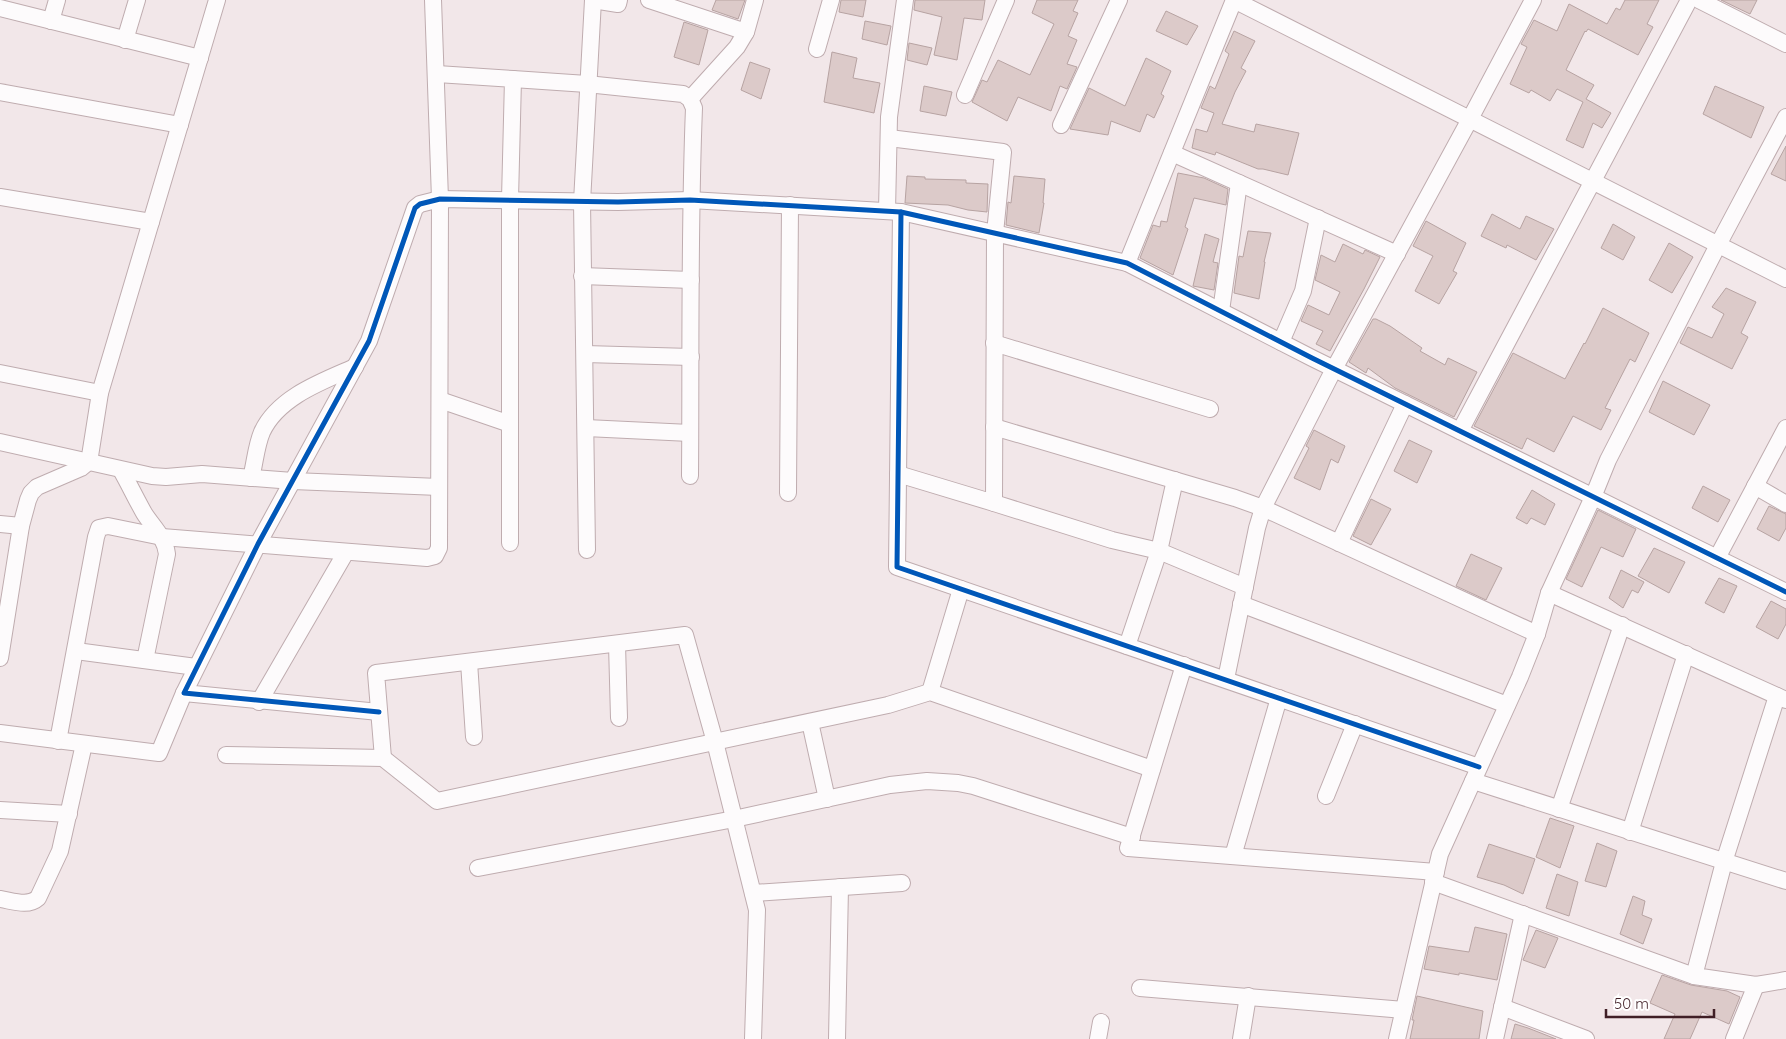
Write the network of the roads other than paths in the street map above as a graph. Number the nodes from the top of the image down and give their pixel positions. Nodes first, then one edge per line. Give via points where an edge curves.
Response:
1 (57, 0) edge
2 (137, 0) edge
3 (217, 0) edge
4 (433, 0) edge
5 (593, 0) edge
6 (619, 0) edge
7 (649, 0) edge
8 (755, 0) edge
9 (831, 0) edge
10 (905, 0) edge
11 (1006, 0) edge
12 (1119, 0) edge
13 (1234, 0) edge
14 (1533, 0) edge
15 (1689, 0) edge
16 (1699, 0) edge
17 (1259, 6) edge
18 (0, 8) edge
19 (51, 21) junction
20 (746, 32) junction
21 (125, 40) junction
22 (1786, 44) edge
23 (817, 49) dead end
24 (200, 58) junction
25 (437, 74) junction
26 (513, 79) junction
27 (587, 84) junction
28 (0, 92) edge
29 (965, 95) dead end
30 (690, 99) junction
31 (1786, 117) edge
32 (1470, 119) junction
33 (180, 125) junction
34 (1061, 125) dead end
35 (889, 138) junction
36 (1172, 153) junction
37 (1592, 181) junction
38 (1239, 183) junction
39 (0, 197) edge
40 (440, 199) junction
41 (510, 199) junction
42 (690, 200) junction
43 (582, 202) junction
44 (790, 205) junction
45 (894, 212) junction
46 (1318, 218) junction
47 (150, 222) junction
48 (995, 233) junction
49 (1718, 245) junction
50 (1397, 254) junction
51 (1128, 263) junction
52 (582, 276) junction
53 (1786, 279) edge
54 (691, 280) junction
55 (1221, 311) junction
56 (1281, 342) junction
57 (994, 343) junction
58 (585, 354) junction
59 (691, 357) junction
60 (355, 367) junction
61 (1334, 369) junction
62 (0, 373) edge
63 (100, 393) junction
64 (440, 400) junction
65 (1405, 404) junction
66 (1210, 409) dead end
67 (510, 424) junction
68 (586, 428) junction
69 (994, 428) junction
70 (1786, 428) edge
71 (1460, 431) junction
72 (690, 433) junction
73 (0, 442) edge
74 (87, 462) junction
75 (121, 470) junction
76 (898, 474) junction
77 (690, 476) dead end
78 (251, 478) junction
79 (1175, 480) junction
80 (293, 481) junction
81 (1755, 486) junction
82 (439, 487) junction
83 (788, 493) dead end
84 (1593, 497) junction
85 (994, 503) junction
86 (1786, 504) edge
87 (1263, 508) junction
88 (0, 524) edge
89 (21, 526) junction
90 (162, 537) junction
91 (510, 543) dead end
92 (1339, 543) junction
93 (258, 544) junction
94 (587, 550) dead end
95 (1159, 551) junction
96 (346, 552) junction
97 (1717, 558) junction
98 (1245, 587) junction
99 (961, 589) junction
100 (1549, 592) junction
101 (1786, 592) edge
102 (5, 594) edge
103 (1241, 604) junction
104 (1622, 625) junction
105 (1537, 634) junction
106 (617, 644) junction
107 (1127, 646) junction
108 (76, 651) junction
109 (1686, 654) junction
110 (0, 658) edge
111 (146, 660) junction
112 (469, 662) junction
113 (1184, 665) junction
114 (196, 667) junction
115 (1226, 679) junction
116 (930, 692) junction
117 (184, 693) junction
118 (1278, 698) junction
119 (1782, 698) edge
120 (259, 702) junction
121 (1507, 705) junction
122 (379, 712) junction
123 (619, 718) dead end
124 (810, 722) junction
125 (1355, 724) junction
126 (0, 733) edge
127 (474, 737) dead end
128 (58, 741) junction
129 (715, 742) junction
130 (84, 744) junction
131 (226, 754) dead end
132 (383, 758) junction
133 (1152, 769) junction
134 (1476, 774) junction
135 (1326, 796) dead end
136 (827, 799) junction
137 (1558, 809) junction
138 (0, 810) edge
139 (69, 814) junction
140 (734, 819) junction
141 (1630, 832) junction
142 (1132, 837) junction
143 (1233, 856) junction
144 (1724, 862) junction
145 (478, 868) dead end
146 (1435, 877) junction
147 (1786, 881) edge
148 (902, 883) dead end
149 (840, 887) junction
150 (752, 893) junction
151 (0, 899) edge
152 (1523, 914) junction
153 (1694, 976) junction
154 (1786, 980) edge
155 (1756, 985) junction
156 (1140, 988) dead end
157 (1248, 996) junction
158 (1502, 1007) junction
159 (1404, 1010) junction
160 (1101, 1022) dead end
161 (753, 1039) edge
162 (837, 1039) edge
163 (1098, 1039) edge
164 (1241, 1039) edge
165 (1398, 1039) edge
166 (1495, 1039) edge
167 (1586, 1039) edge
168 (1734, 1039) edge

1 - 19 street
2 - 21 street
3 - 24 street
4 - 25 street
5 - 6 street via 618,4
5 - 27 street
7 - 20 street
8 - 20 street
9 - 23 street
10 - 35 street
11 - 29 street
12 - 34 street
13 - 17 street
13 - 36 street
14 - 32 street
15 - 37 street
16 - 22 street
17 - 32 street
18 - 19 street
19 - 21 street
20 - 30 street via 737,47
21 - 24 street
24 - 33 street
25 - 26 street
25 - 40 street
26 - 27 street
26 - 41 street
27 - 30 street via 683,94
27 - 43 street
28 - 33 street
30 - 42 street via 694,108
31 - 49 street
32 - 37 street
32 - 50 street
33 - 47 street
35 - 45 street
35 - 48 street via 1003,152
36 - 38 street
36 - 51 street
37 - 49 street
37 - 71 street
38 - 46 street
38 - 55 street
39 - 47 street
40 - 41 street
40 - 60 street via 415,208 372,334
40 - 64 street
41 - 43 street
41 - 67 street
42 - 43 street
42 - 44 street
42 - 54 street
43 - 52 street
44 - 45 street
44 - 83 street
45 - 48 street
45 - 76 street
46 - 50 street
46 - 56 street via 1303,291
47 - 63 street
48 - 51 street
48 - 57 street
49 - 53 street
49 - 84 street via 1608,460
50 - 61 street
51 - 55 street
52 - 54 street
52 - 58 street
54 - 59 street
55 - 56 street
56 - 61 street
57 - 66 street
57 - 69 street
58 - 59 street
58 - 68 street
59 - 72 street
60 - 78 street via 300,392 276,413 262,433
60 - 80 street
61 - 65 street
61 - 87 street
62 - 63 street
63 - 74 street
64 - 67 street
64 - 82 street
65 - 71 street
65 - 92 street
67 - 91 street
68 - 72 street
68 - 94 street
69 - 79 street
69 - 85 street
70 - 81 street
71 - 84 street
72 - 77 street
73 - 74 street
74 - 75 street
74 - 89 street via 81,468 37,487 28,500
75 - 78 street via 159,477 202,474
75 - 90 street
76 - 85 street
76 - 99 street via 897,567
78 - 80 street
79 - 87 street
79 - 95 street
80 - 82 street
80 - 93 street
81 - 86 street
81 - 97 street
82 - 96 street via 439,548 435,556
84 - 97 street
84 - 100 street
85 - 95 street via 1112,540
87 - 92 street
87 - 98 street
88 - 89 street
89 - 102 street
90 - 93 street
90 - 108 street via 108,526 99,528
90 - 111 street via 168,554
92 - 105 street
93 - 96 street
93 - 114 street
95 - 98 street
95 - 107 street
96 - 120 street
97 - 101 street
98 - 103 street
99 - 107 street
99 - 116 street
100 - 104 street
100 - 105 street
102 - 110 street
103 - 115 street
103 - 121 street
104 - 109 street
104 - 137 street
105 - 121 street
106 - 112 street
106 - 123 street
106 - 129 street via 685,635
107 - 113 street
108 - 111 street
108 - 128 street
109 - 119 street
109 - 141 street
111 - 114 street
112 - 122 street via 376,673
112 - 127 street
113 - 115 street
113 - 133 street
114 - 117 street
115 - 118 street
116 - 124 street
116 - 133 street
117 - 120 street
117 - 130 street via 159,753
118 - 125 street
118 - 143 street
119 - 144 street
120 - 122 street
121 - 134 street
122 - 132 street
124 - 129 street
124 - 136 street
125 - 134 street
125 - 135 street
126 - 128 street
128 - 130 street
129 - 132 street via 438,801
129 - 140 street
130 - 139 street
131 - 132 street
133 - 142 street
134 - 137 street
134 - 146 street via 1440,854
136 - 140 street
136 - 142 street via 910,782 958,783
137 - 141 street
138 - 139 street
139 - 151 street via 60,851 38,898 27,904
140 - 145 street
140 - 150 street
141 - 144 street
142 - 143 street via 1128,848
143 - 146 street
144 - 147 street
144 - 153 street
146 - 152 street
146 - 159 street
148 - 149 street
149 - 150 street
149 - 162 street
150 - 161 street via 757,910
152 - 153 street
152 - 158 street
153 - 155 street
154 - 155 street
155 - 168 street
156 - 157 street
157 - 159 street
157 - 164 street
158 - 166 street
158 - 167 street
159 - 165 street
160 - 163 street

